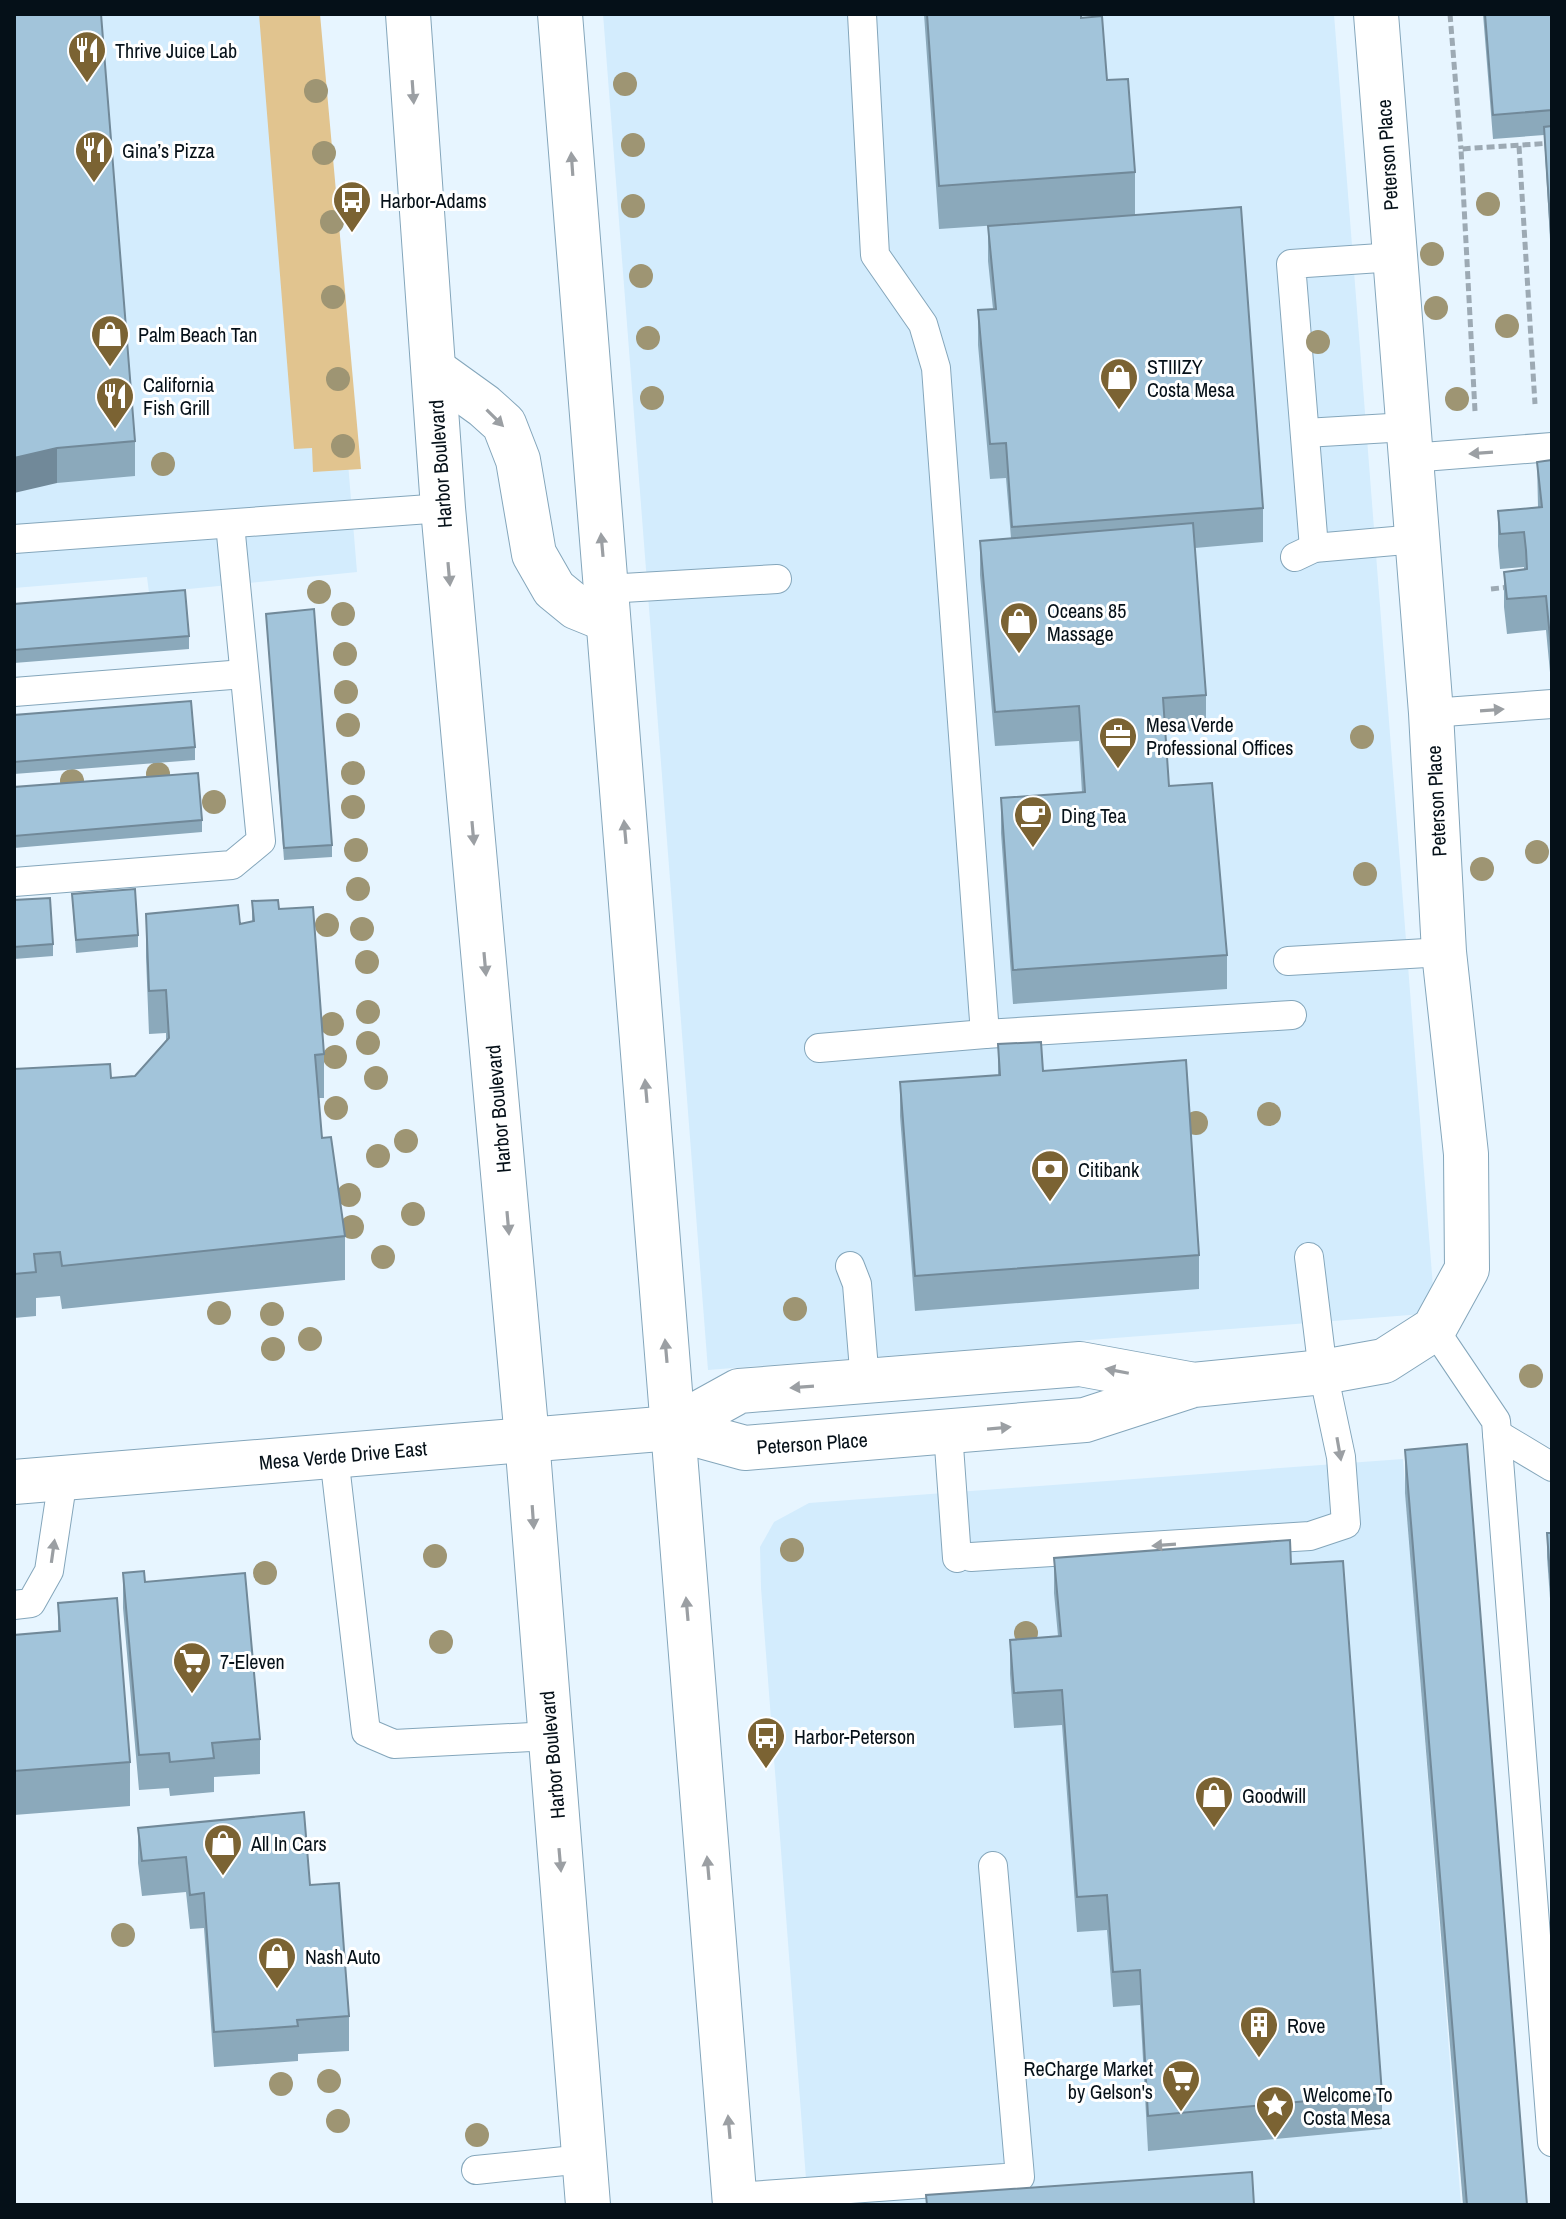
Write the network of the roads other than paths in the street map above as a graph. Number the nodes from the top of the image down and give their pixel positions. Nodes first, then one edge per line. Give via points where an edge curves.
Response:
1 (408, 14) edge
2 (560, 14) edge
3 (862, 14) edge
4 (1376, 14) edge
5 (1395, 257) junction
6 (434, 370) junction
7 (1305, 433) junction
8 (1409, 443) junction
9 (1552, 447) edge
10 (443, 508) junction
11 (230, 524) junction
12 (14, 539) edge
13 (1417, 539) junction
14 (777, 579) dead end
15 (607, 605) junction
16 (244, 674) junction
17 (14, 692) edge
18 (1552, 704) edge
19 (1431, 713) junction
20 (14, 882) edge
21 (1444, 952) junction
22 (1288, 961) dead end
23 (1292, 1015) dead end
24 (985, 1034) junction
25 (819, 1048) dead end
26 (1309, 1257) dead end
27 (850, 1266) dead end
28 (1434, 1329) junction
29 (1323, 1372) junction
30 (865, 1382) junction
31 (1193, 1385) junction
32 (672, 1428) junction
33 (948, 1432) junction
34 (1497, 1434) junction
35 (527, 1439) junction
36 (334, 1456) junction
37 (1552, 1467) edge
38 (63, 1478) junction
39 (14, 1482) edge
40 (14, 1605) edge
41 (550, 1736) junction
42 (993, 1866) dead end
43 (1552, 2142) edge
44 (584, 2159) junction
45 (476, 2170) dead end
46 (907, 2195) edge
47 (735, 2201) edge
48 (588, 2205) edge

1 -> 6 main road, Harbor Boulevard
15 -> 2 main road
3 - 24 lane via 875,255 923,324 936,368
4 - 5 main road, Peterson Place
5 - 7 lane via 1291,264
5 - 8 main road, Peterson Place
6 - 10 main road, Harbor Boulevard
6 -> 15 main road via 504,424 518,460 534,554 554,589 576,607
7 - 8 lane
7 - 13 lane via 1304,553
9 -> 8 lane
8 - 13 main road, Peterson Place
10 - 11 lane
10 -> 35 main road, Harbor Boulevard
11 - 12 lane
11 - 16 lane
13 - 19 main road, Peterson Place
14 - 15 lane
32 -> 15 main road
16 - 17 lane
16 - 20 lane via 261,841 232,865
19 -> 18 lane
19 - 21 main road, Peterson Place
21 - 22 lane
21 - 28 main road, Peterson Place via 1466,1154 1467,1269
23 - 24 lane
24 - 25 lane
26 - 29 lane
27 - 30 lane via 857,1284
28 - 29 main road, Peterson Place via 1384,1361
28 - 34 lane via 1496,1421
29 - 31 main road, Peterson Place
29 -> 33 lane via 1341,1457 1346,1524 1310,1536 964,1557
31 -> 30 main road, Peterson Place via 1080,1364
30 -> 32 main road, Peterson Place via 739,1391
33 -> 31 main road, Peterson Place via 1085,1420
32 - 33 main road, Peterson Place via 745,1448
32 - 35 main road, Mesa Verde Drive East
47 -> 32 main road
34 - 37 lane
34 - 43 lane
35 - 36 main road, Mesa Verde Drive East
35 -> 41 main road, Harbor Boulevard
36 - 38 main road, Mesa Verde Drive East
36 - 41 lane via 366,1732 394,1744
38 - 39 main road, Mesa Verde Drive East
40 -> 38 lane via 31,1603 49,1571
41 -> 44 main road, Harbor Boulevard
42 - 46 lane via 1020,2177
44 - 45 lane
44 - 48 main road, Harbor Boulevard
46 - 47 lane

